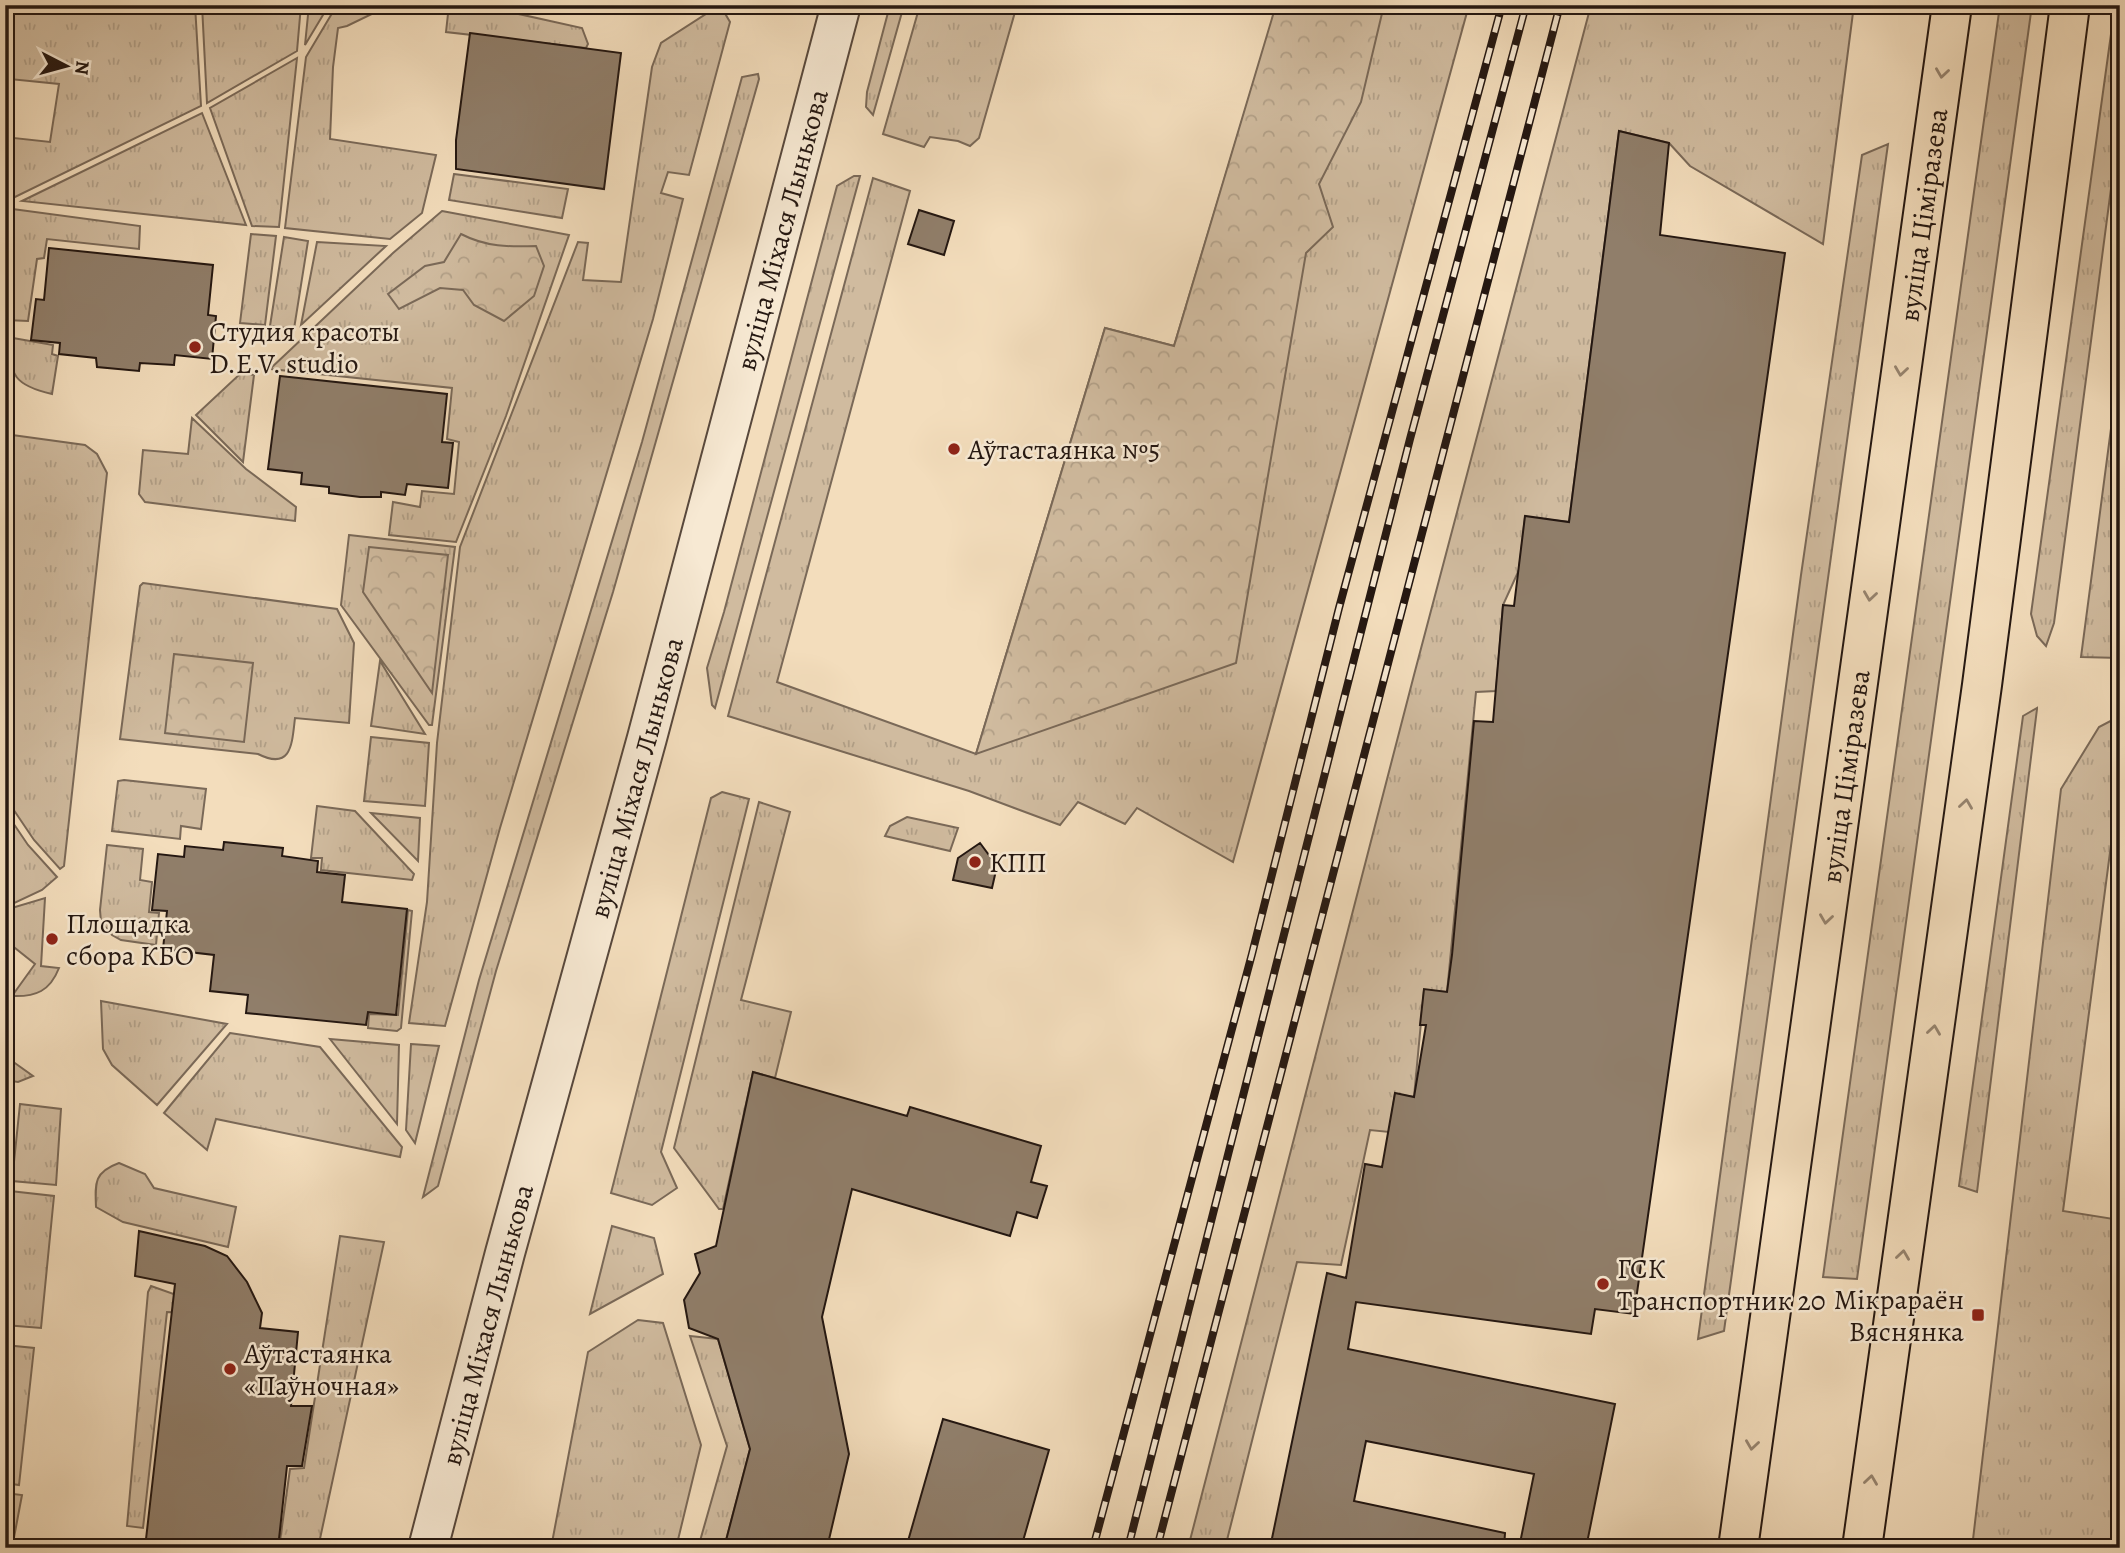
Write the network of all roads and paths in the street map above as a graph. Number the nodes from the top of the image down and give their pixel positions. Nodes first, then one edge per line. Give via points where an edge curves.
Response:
1 (841, 5) edge
2 (1952, 5) edge
3 (2070, 5) edge
4 (429, 1548) edge
5 (1738, 1548) edge
6 (1862, 1548) edge

1 - 4 street, вуліца Міхася Лынькова
2 -> 5 main road, вуліца Ціміразева
6 -> 3 main road via 1984,671

